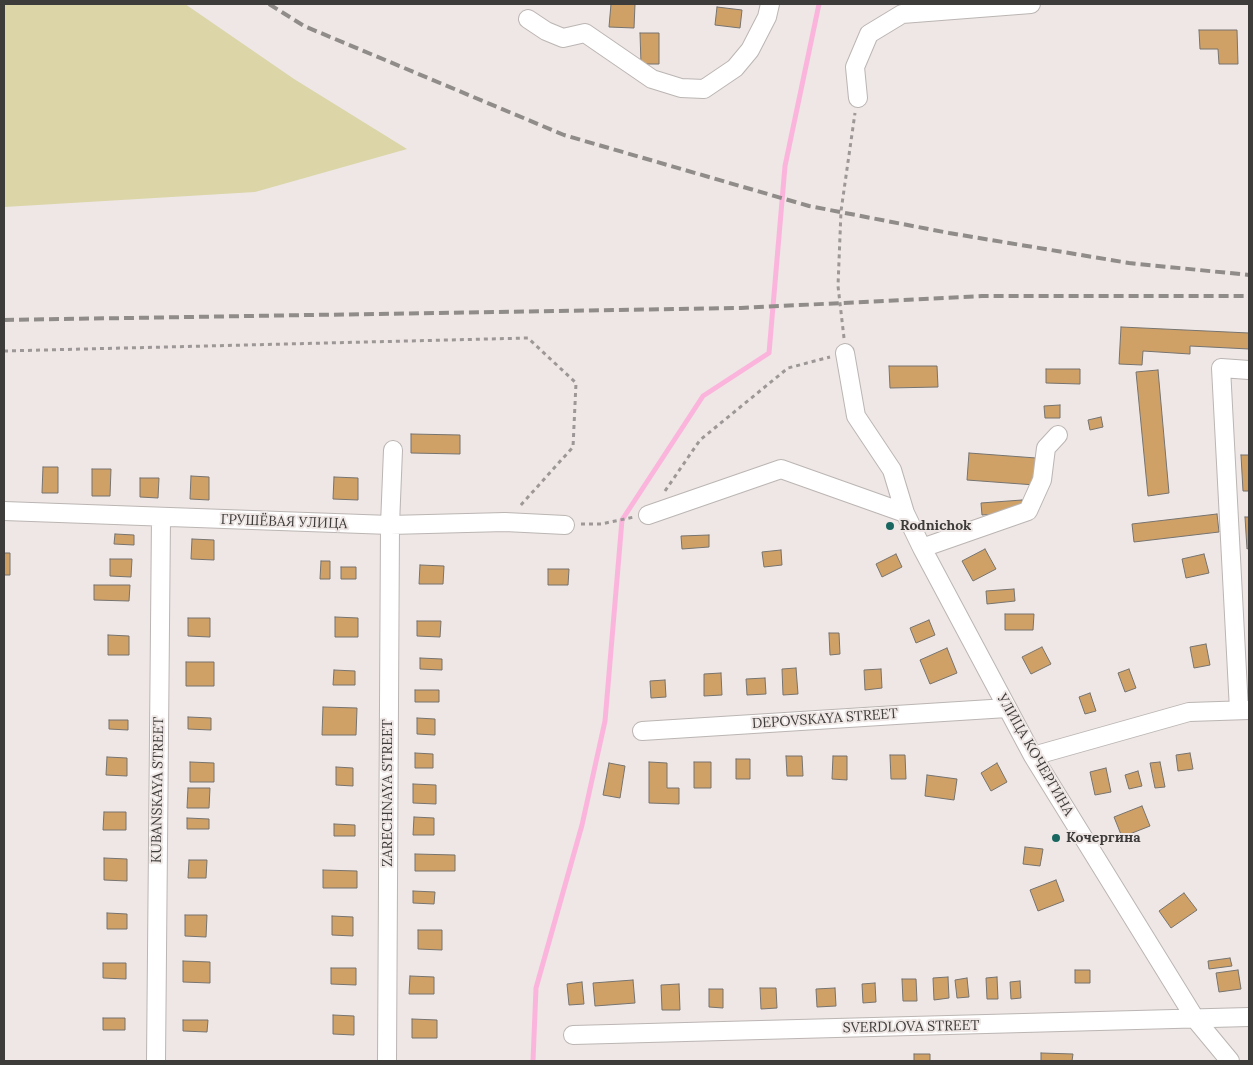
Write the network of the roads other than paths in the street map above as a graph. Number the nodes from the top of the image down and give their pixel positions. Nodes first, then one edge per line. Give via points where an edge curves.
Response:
1 (770, 4) edge
2 (1031, 4) edge
3 (528, 19) dead end
4 (858, 98) road end
5 (846, 353) road end
6 (1249, 370) edge
7 (1058, 435) dead end
8 (393, 450) dead end
9 (4, 511) edge
10 (905, 514) junction
11 (648, 515) dead end
12 (161, 518) junction
13 (390, 525) junction
14 (565, 525) dead end
15 (922, 548) junction
16 (1007, 708) junction
17 (1244, 710) edge
18 (642, 731) dead end
19 (1033, 756) junction
20 (1249, 1017) edge
21 (1196, 1020) junction
22 (573, 1035) dead end
23 (156, 1061) edge
24 (387, 1061) edge
25 (1230, 1061) edge

1 - 3 street via 750,50 735,68 704,89 681,88 652,79 584,33 563,38
2 - 4 street via 902,14 869,34 854,67
5 - 10 street, УЛИЦА КОЧЕРГИНА via 856,416 892,470
6 - 17 street via 1221,368
7 - 15 street via 1046,448 1042,480 1028,511
8 - 13 street, ZARECHNAYA STREET
9 - 12 street, ГРУШЁВАЯ УЛИЦА
10 - 11 street via 782,469
10 - 15 street, УЛИЦА КОЧЕРГИНА
12 - 13 street, ГРУШЁВАЯ УЛИЦА
12 - 23 street, KUBANSKAYA STREET
13 - 14 street, ГРУШЁВАЯ УЛИЦА via 505,522
13 - 24 street, ZARECHNAYA STREET
15 - 16 street, УЛИЦА КОЧЕРГИНА
16 - 18 street, DEPOVSKAYA STREET
16 - 19 street, УЛИЦА КОЧЕРГИНА
17 - 19 street via 1190,712
19 - 21 street, УЛИЦА КОЧЕРГИНА
20 - 21 street, SVERDLOVA STREET
21 - 22 street, SVERDLOVA STREET
21 - 25 street, УЛИЦА КОЧЕРГИНА

